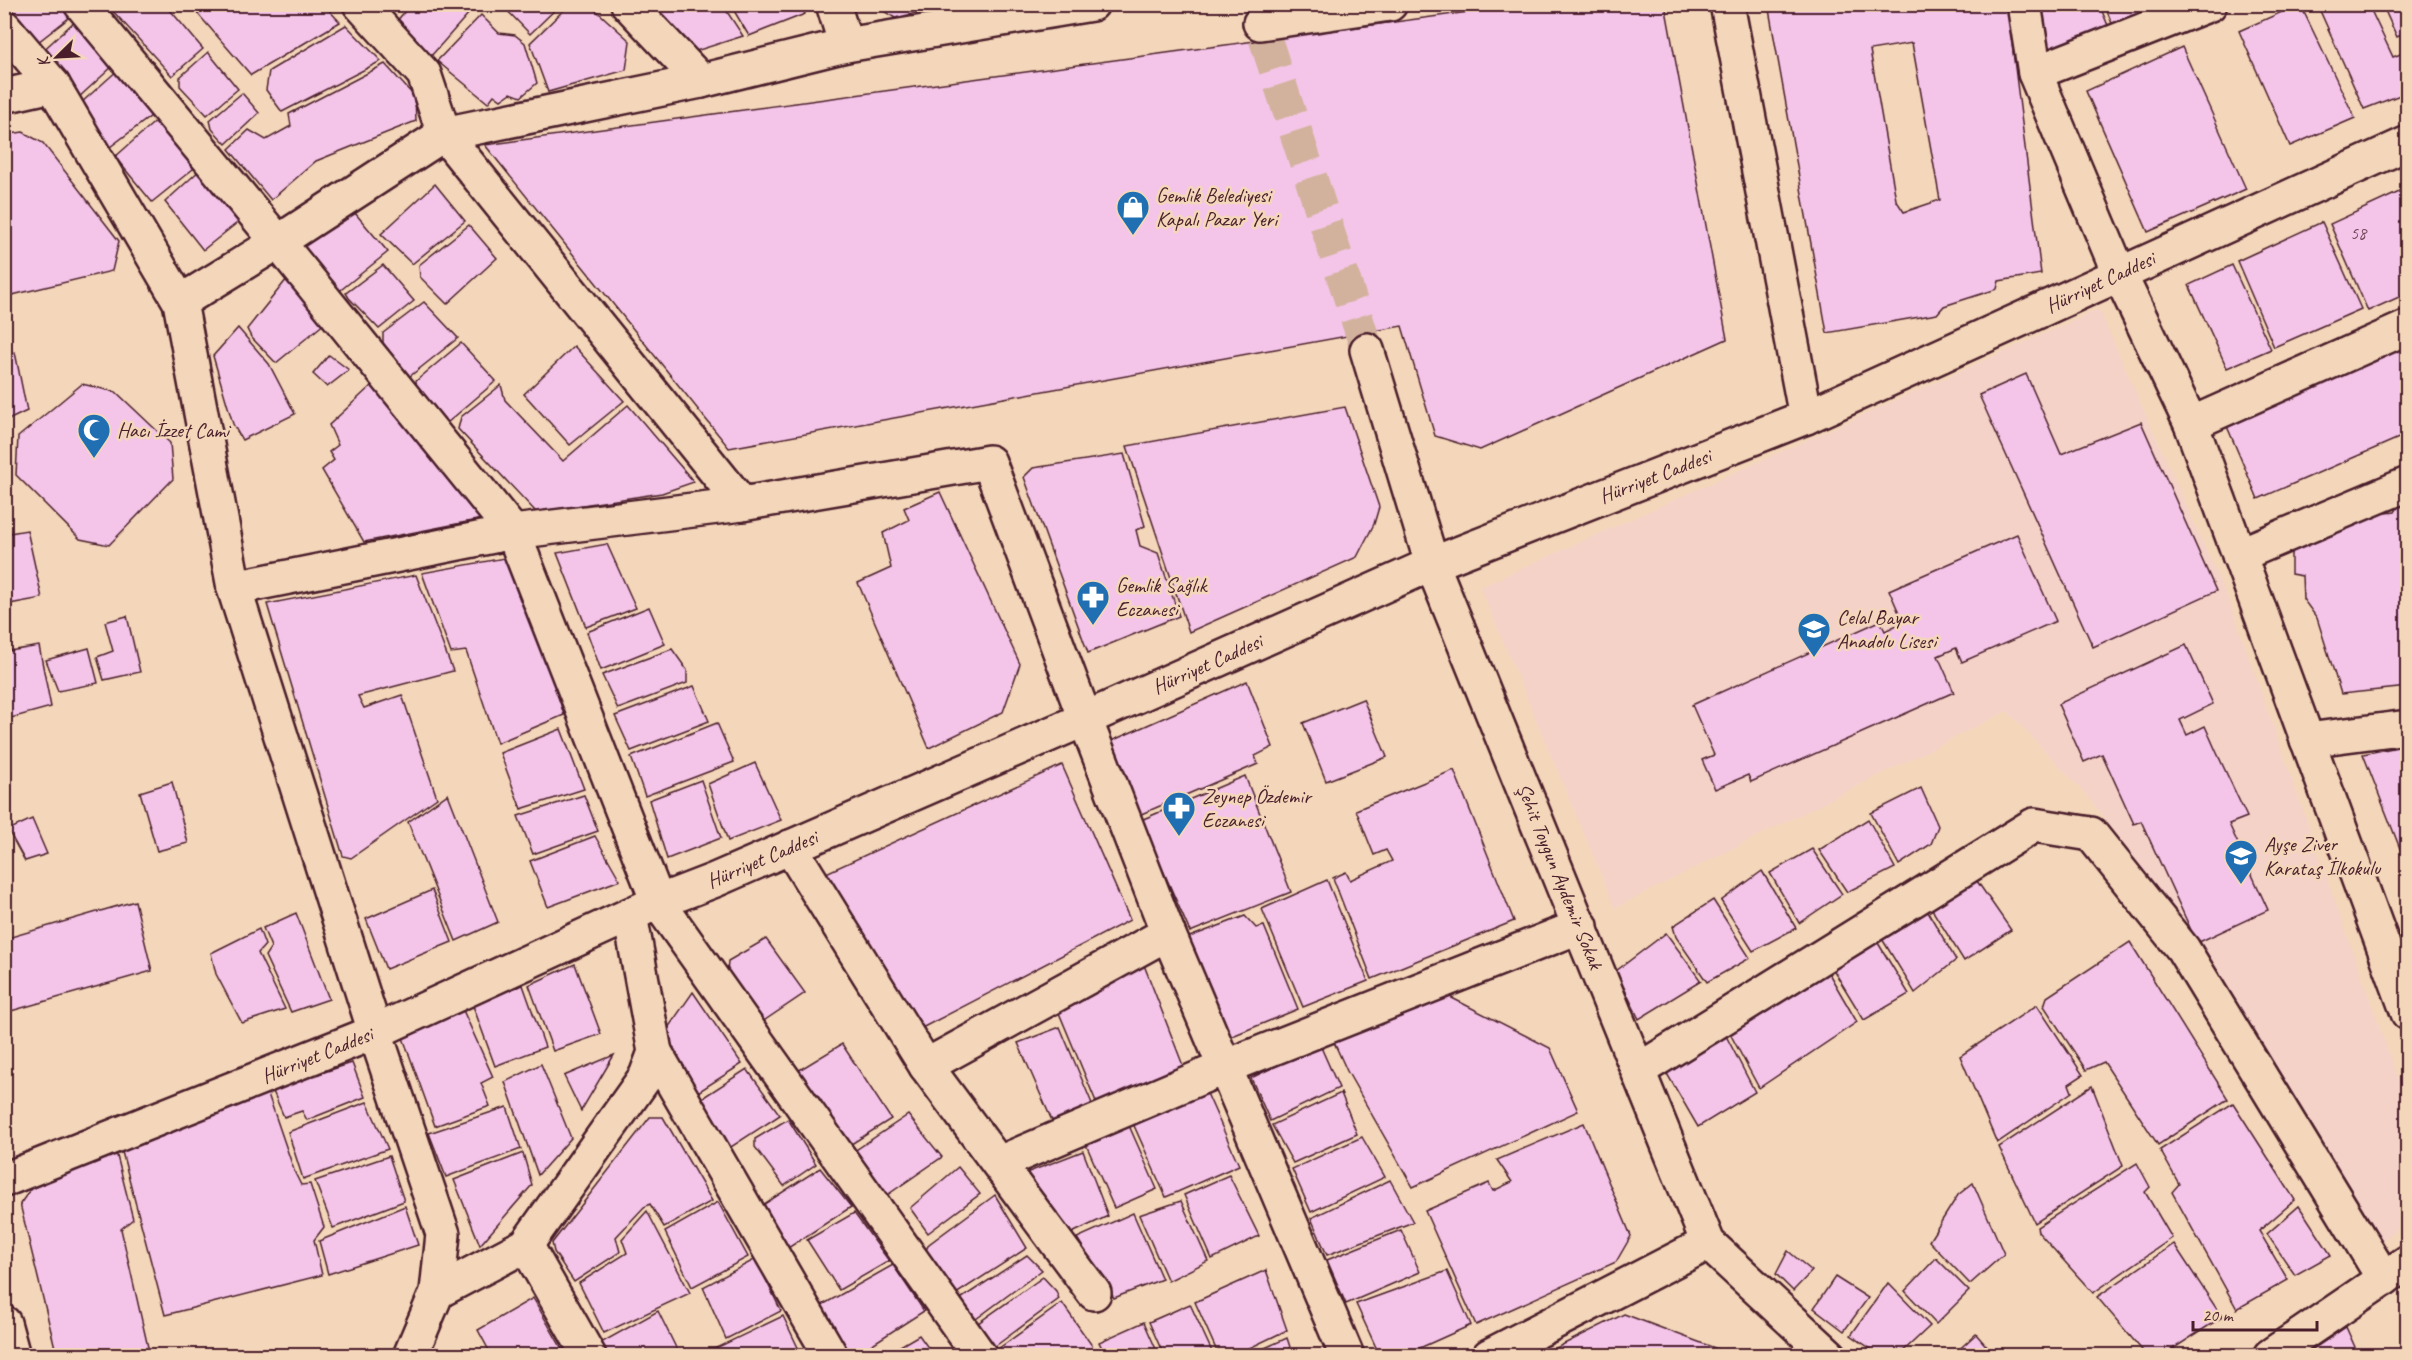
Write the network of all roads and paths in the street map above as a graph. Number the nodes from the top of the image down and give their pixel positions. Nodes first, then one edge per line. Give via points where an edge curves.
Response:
1 (81, 4) edge
2 (360, 4) edge
3 (628, 4) edge
4 (833, 4) edge
5 (1092, 4) edge
6 (1390, 4) edge
7 (1726, 4) edge
8 (2024, 4) edge
9 (2210, 4) edge
10 (1263, 18) edge
11 (4, 27) edge
12 (846, 45) junction
13 (2035, 73) junction
14 (701, 81) junction
15 (53, 85) junction
16 (4, 96) edge
17 (444, 134) junction
18 (2408, 143) edge
19 (278, 242) junction
20 (2119, 273) junction
21 (180, 302) junction
22 (2408, 327) edge
23 (1366, 350) tunnel mouth
24 (1806, 417) junction
25 (2191, 424) junction
26 (2408, 484) edge
27 (742, 504) junction
28 (513, 532) junction
29 (2239, 555) junction
30 (1432, 564) junction
31 (234, 588) junction
32 (1085, 719) junction
33 (2408, 727) edge
34 (2307, 740) junction
35 (790, 847) junction
36 (644, 909) junction
37 (1581, 926) junction
38 (1168, 933) junction
39 (2408, 1013) edge
40 (375, 1032) junction
41 (655, 1052) junction
42 (926, 1066) junction
43 (1225, 1067) junction
44 (1639, 1070) junction
45 (999, 1163) junction
46 (4, 1180) edge
47 (1708, 1243) junction
48 (526, 1245) junction
49 (2396, 1271) edge
50 (437, 1292) junction
51 (1094, 1293) dead end
52 (4, 1323) edge
53 (13, 1356) edge
54 (410, 1356) edge
55 (589, 1356) edge
56 (831, 1356) edge
57 (980, 1356) edge
58 (1347, 1356) edge
59 (1489, 1356) edge
60 (1830, 1356) edge
61 (2270, 1356) edge

1 - 19 street
2 - 17 street via 424,74
3 - 14 street
4 - 12 street
5 - 12 street
6 - 10 street
7 - 24 street
8 - 13 street
9 - 13 street
11 - 15 street
12 - 14 street
13 - 20 street
14 - 17 street
15 - 16 street
15 - 21 street
17 - 19 street
17 - 27 street
18 - 20 street, Hürriyet Caddesi
19 - 21 street
19 - 28 street
20 - 24 street, Hürriyet Caddesi
20 - 25 street
21 - 31 street
22 - 25 street
23 - 30 street, Şehit Toygun Aydemir Sokak
24 - 30 street, Hürriyet Caddesi
25 - 29 street
26 - 29 street
27 - 28 street
27 - 32 street via 989,462
28 - 31 street
28 - 36 street
29 - 34 street
30 - 32 street, Hürriyet Caddesi
30 - 37 street, Şehit Toygun Aydemir Sokak
31 - 40 street
32 - 35 street, Hürriyet Caddesi
32 - 38 street
33 - 34 street
34 - 39 street
35 - 36 street, Hürriyet Caddesi
35 - 42 street
36 - 40 street, Hürriyet Caddesi
36 - 41 street
36 - 57 street
37 - 43 street
37 - 44 street, Şehit Toygun Aydemir Sokak
38 - 42 street
38 - 43 street
40 - 46 street, Hürriyet Caddesi
40 - 50 street via 443,1234
41 - 48 street via 646,1076
41 - 56 street
42 - 45 street
43 - 45 street
43 - 58 street
44 - 47 street, Şehit Toygun Aydemir Sokak
44 - 49 street via 2034,825 2091,834 2183,949
45 - 51 street
47 - 59 street
47 - 60 street, Şehit Toygun Aydemir Sokak
48 - 50 street
48 - 55 street
49 - 61 street
50 - 54 street
52 - 53 street

